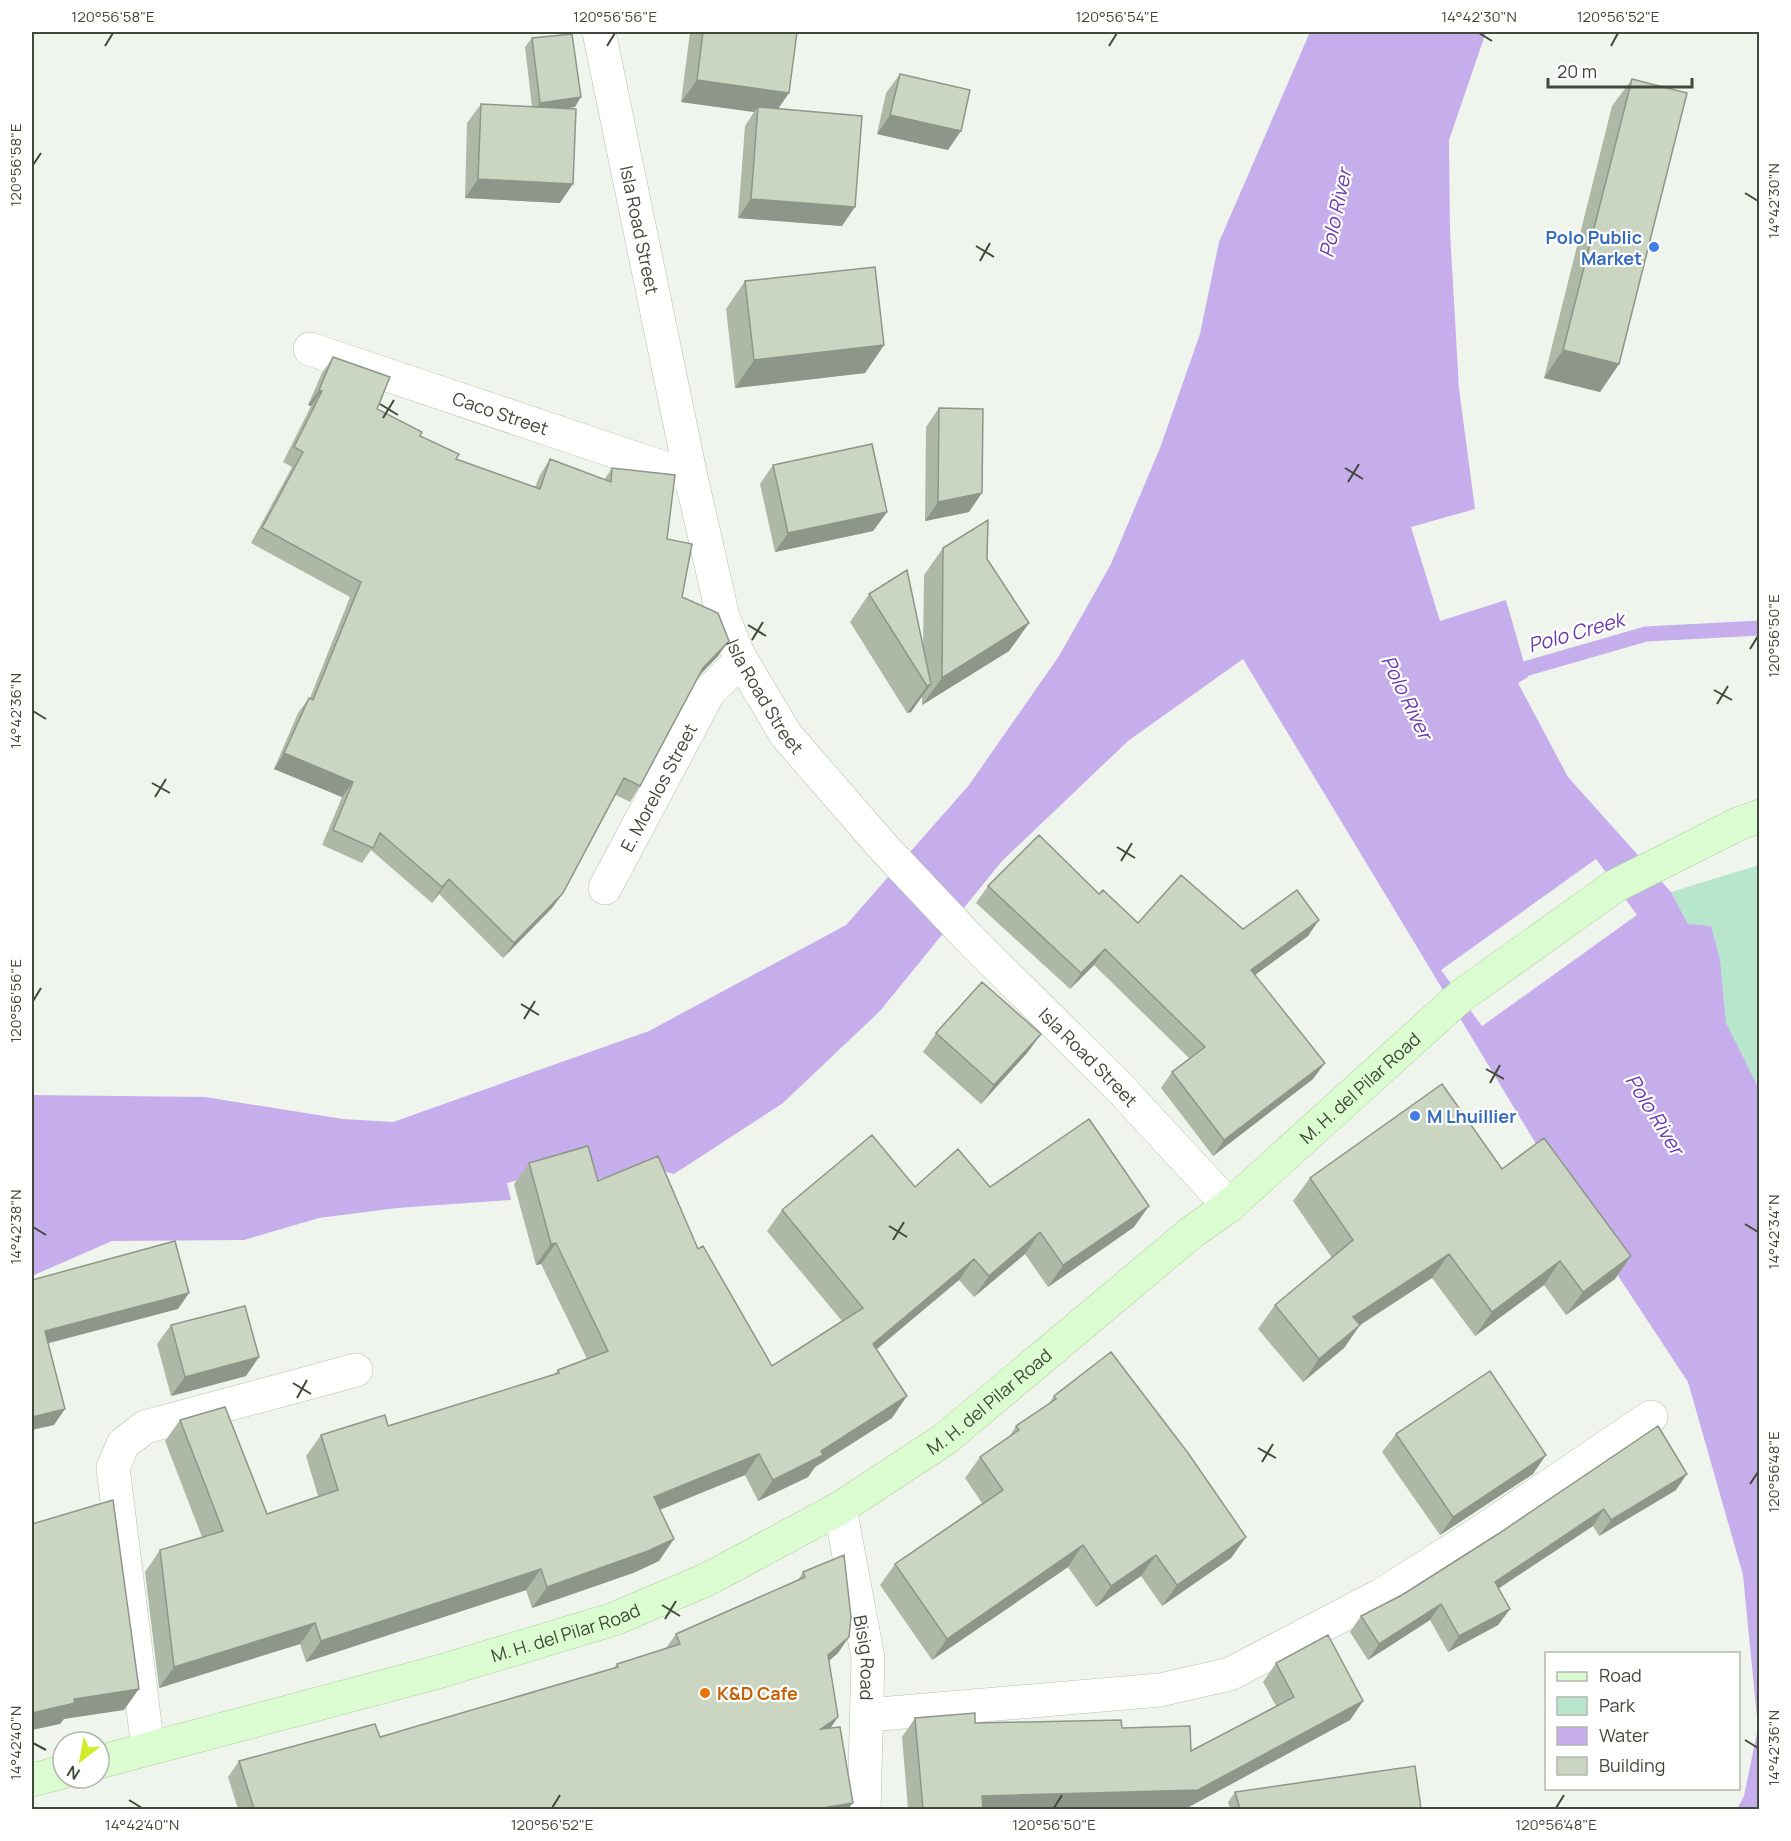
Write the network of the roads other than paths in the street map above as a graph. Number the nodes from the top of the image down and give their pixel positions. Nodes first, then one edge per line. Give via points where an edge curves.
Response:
1 (599, 32) edge
2 (310, 349) dead end
3 (691, 477) junction
4 (741, 660) junction
5 (1760, 816) edge
6 (605, 888) dead end
7 (1229, 1206) junction
8 (356, 1370) dead end
9 (1651, 1417) dead end
10 (840, 1508) junction
11 (868, 1715) junction
12 (148, 1749) junction
13 (111, 1759) edge
14 (51, 1775) edge
15 (32, 1780) edge
16 (864, 1809) edge

1 - 3 street, Isla Road Street
2 - 3 street, Caco Street
3 - 4 street, Isla Road Street via 723,617
4 - 6 street, E. Morelos Street via 713,686
4 - 7 street, Isla Road Street via 786,735 884,848 1120,1088
5 - 7 main road, M. H. del Pilar Road via 1615,886 1461,996
7 - 10 main road, M. H. del Pilar Road via 1184,1239 945,1439
8 - 12 street via 144,1427 123,1444 113,1468
9 - 11 street via 1381,1595 1230,1674 1160,1690
10 - 11 street, Bisig Road via 868,1658
10 - 12 main road, M. H. del Pilar Road via 708,1579 614,1619 438,1672
11 - 16 street, Bisig Road
12 - 13 main road, M. H. del Pilar Road
14 - 15 main road

